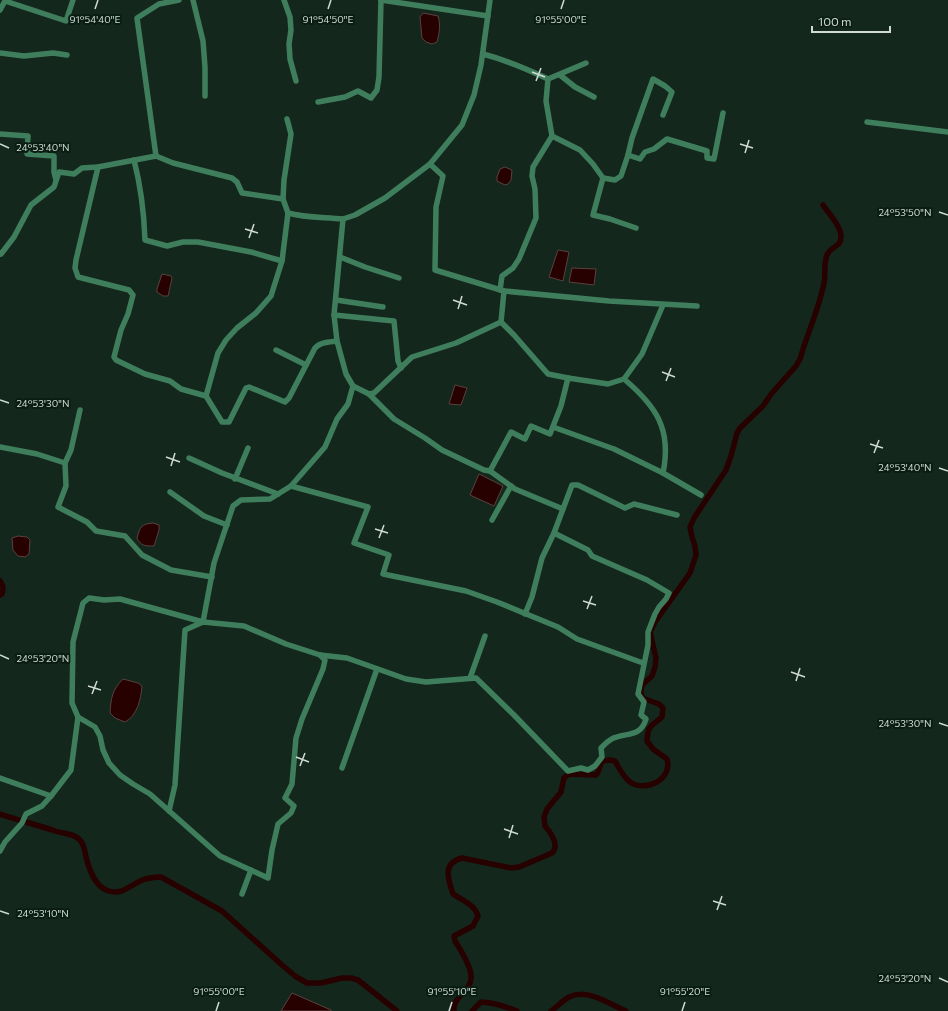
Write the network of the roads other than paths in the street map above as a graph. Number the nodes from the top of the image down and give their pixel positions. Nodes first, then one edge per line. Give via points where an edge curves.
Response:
1 (73, 0) edge
2 (179, 0) edge
3 (193, 0) edge
4 (284, 0) edge
5 (381, 0) edge
6 (490, 0) edge
7 (0, 10) edge
8 (488, 16) junction
9 (0, 53) edge
10 (67, 54) dead end
11 (483, 54) junction
12 (586, 63) dead end
13 (560, 75) junction
14 (548, 79) junction
15 (296, 81) dead end
16 (205, 96) dead end
17 (594, 97) dead end
18 (318, 102) dead end
19 (723, 114) dead end
20 (664, 115) dead end
21 (287, 119) dead end
22 (867, 122) dead end
23 (948, 132) edge
24 (0, 134) edge
25 (552, 136) junction
26 (628, 155) junction
27 (156, 156) junction
28 (134, 160) junction
29 (430, 164) junction
30 (98, 167) junction
31 (602, 178) junction
32 (56, 181) junction
33 (283, 199) junction
34 (288, 213) junction
35 (343, 219) junction
36 (636, 228) dead end
37 (0, 253) edge
38 (340, 257) junction
39 (282, 261) junction
40 (399, 278) dead end
41 (502, 290) junction
42 (336, 300) junction
43 (663, 305) junction
44 (697, 306) dead end
45 (384, 307) dead end
46 (334, 315) junction
47 (501, 322) junction
48 (337, 341) junction
49 (276, 350) dead end
50 (306, 365) junction
51 (401, 368) junction
52 (568, 378) junction
53 (624, 379) junction
54 (353, 386) junction
55 (369, 394) junction
56 (206, 396) junction
57 (80, 410) dead end
58 (554, 427) junction
59 (0, 447) edge
60 (248, 448) dead end
61 (189, 458) dead end
62 (65, 462) junction
63 (490, 471) junction
64 (663, 473) junction
65 (235, 478) junction
66 (291, 486) junction
67 (511, 486) junction
68 (170, 492) dead end
69 (278, 494) junction
70 (701, 495) dead end
71 (563, 508) junction
72 (677, 516) dead end
73 (492, 520) dead end
74 (227, 525) junction
75 (554, 533) junction
76 (212, 577) junction
77 (525, 614) junction
78 (203, 622) junction
79 (485, 636) dead end
80 (320, 655) junction
81 (643, 663) junction
82 (378, 669) junction
83 (470, 678) junction
84 (78, 717) junction
85 (342, 768) dead end
86 (0, 778) edge
87 (51, 796) junction
88 (168, 811) junction
89 (0, 851) edge
90 (250, 870) junction
91 (242, 894) dead end

1 - 7 street via 66,21 5,1
2 - 27 street via 159,4 137,18
3 - 16 street via 203,41
4 - 15 street via 290,17 290,59
5 - 8 street
5 - 18 street via 377,90 371,98 358,91 345,97
6 - 8 street
8 - 11 street
9 - 10 street via 24,56
11 - 14 street
11 - 29 street via 474,95 462,125
12 - 13 street
13 - 14 street
13 - 17 street
14 - 25 street via 546,102
19 - 26 street via 714,159 707,158 707,151 667,139 645,152 640,159
20 - 26 street via 672,92 653,79
21 - 33 street via 291,134
22 - 23 street
24 - 32 street via 28,136 27,154 54,156
25 - 31 street via 580,150
25 - 41 street via 533,167 536,218 519,258 513,268 502,276
26 - 31 street via 621,176 615,180
27 - 28 street
27 - 33 street via 232,178 242,193
28 - 30 street
28 - 39 street via 139,179 145,240 168,246 198,242
29 - 35 street via 385,198
29 - 41 street via 443,176 436,207 435,270
30 - 32 street via 82,168 74,174 59,172
30 - 56 street via 75,268 78,277 129,290 133,295 114,357 145,374 170,380 181,389
31 - 36 street via 593,215
32 - 37 street via 54,187 31,205 14,236
33 - 34 street
34 - 35 street
34 - 39 street
35 - 38 street
38 - 40 street
38 - 42 street
39 - 56 street via 271,296 256,313 237,328 218,353
41 - 43 street
41 - 47 street
42 - 45 street
42 - 46 street
43 - 44 street
43 - 53 street via 642,354
46 - 48 street
46 - 51 street via 394,321
47 - 51 street via 456,343 412,357
47 - 52 street via 548,374
48 - 50 street via 318,345
48 - 54 street via 346,374
49 - 50 street
50 - 56 street via 285,402 250,387 246,388 229,422 222,422
51 - 55 street via 378,391
52 - 53 street via 608,384
52 - 58 street
53 - 64 street via 653,408 662,425 666,457
54 - 55 street
54 - 66 street via 348,404 337,419 325,447
55 - 63 street via 394,420 442,450
57 - 62 street via 71,450
58 - 63 street via 550,434 531,426 525,439 510,432
58 - 64 street via 614,449
59 - 62 street
60 - 65 street
61 - 65 street
62 - 76 street via 66,486 58,507 87,522 96,531 125,536 142,555 171,570
63 - 67 street
64 - 70 street
65 - 69 street
66 - 69 street
66 - 77 street via 368,507 354,543 389,555 384,574 466,591
67 - 71 street
67 - 73 street
68 - 74 street via 200,513
69 - 74 street via 270,499 241,500 233,506
71 - 72 street via 572,485 578,485 625,508 634,504
71 - 75 street
74 - 76 street
75 - 77 street via 542,558
75 - 81 street via 588,550 592,556 647,580 669,593 650,625
76 - 78 street
77 - 81 street via 558,627 577,639
78 - 80 street via 244,626
78 - 84 street via 120,598 89,598 83,603 73,642 72,703
78 - 88 street via 185,630 175,786
79 - 83 street
80 - 82 street via 347,658
80 - 90 street via 325,660 323,669 296,738 292,784 285,798 294,806 291,814 278,824 268,878
81 - 83 street via 638,694 644,702 641,715 646,719 645,723 630,735 617,737 606,743 601,748 602,757 588,770 581,768 568,771 476,678
82 - 83 street via 406,679 426,682
82 - 85 street
84 - 87 street via 71,770
84 - 88 street via 95,727 100,736 102,750 120,775 150,794
86 - 87 street
87 - 89 street via 42,806 26,814
88 - 90 street via 220,856
90 - 91 street

